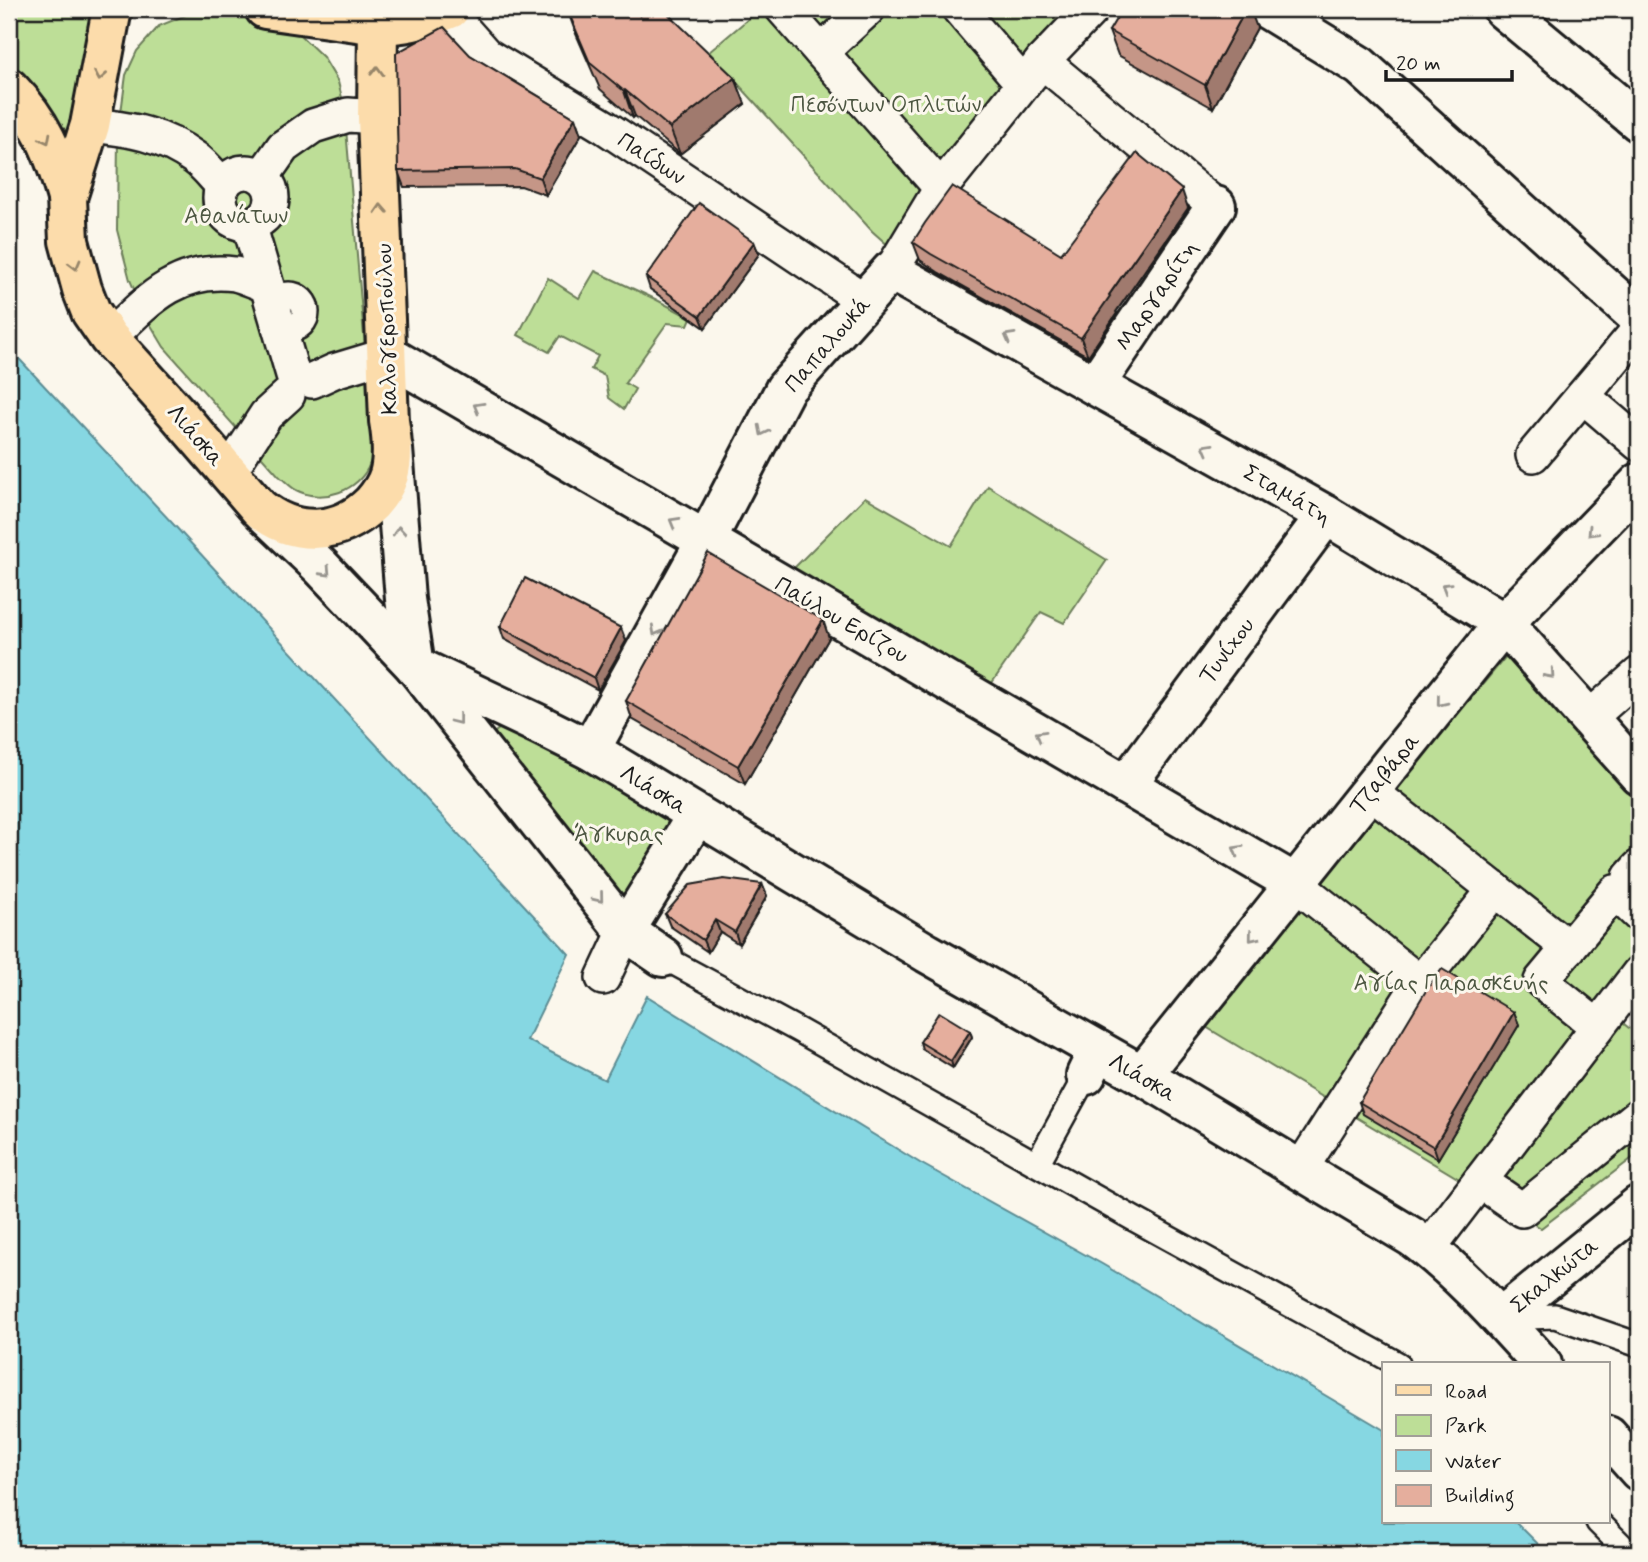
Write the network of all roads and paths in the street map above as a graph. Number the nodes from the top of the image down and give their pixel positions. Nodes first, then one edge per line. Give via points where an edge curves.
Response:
1 (112, 9) edge
2 (265, 9) edge
3 (783, 9) edge
4 (868, 9) edge
5 (960, 9) edge
6 (1092, 9) edge
7 (1266, 9) edge
8 (448, 10) edge
9 (1507, 10) edge
10 (378, 25) junction
11 (821, 52) junction
12 (1033, 73) junction
13 (9, 88) edge
14 (377, 117) junction
15 (1639, 122) edge
16 (90, 125) junction
17 (262, 177) junction
18 (223, 186) junction
19 (941, 188) junction
20 (67, 198) junction
21 (1216, 206) joint
22 (249, 224) junction
23 (891, 271) junction
24 (271, 300) junction
25 (864, 300) junction
26 (1639, 318) edge
27 (1639, 329) edge
28 (109, 338) junction
29 (387, 355) junction
30 (298, 383) junction
31 (1095, 385) junction
32 (1583, 397) junction
33 (1639, 444) edge
34 (393, 449) junction
35 (1533, 455) dead end
36 (229, 472) junction
37 (1639, 483) edge
38 (259, 508) junction
39 (1326, 515) junction
40 (706, 541) junction
41 (1504, 623) junction
42 (415, 666) junction
43 (1639, 674) edge
44 (1589, 718) junction
45 (590, 750) junction
46 (1639, 775) edge
47 (1126, 785) junction
48 (1370, 791) junction
49 (697, 815) junction
50 (1639, 867) edge
51 (1296, 884) junction
52 (1639, 886) edge
53 (1494, 889) junction
54 (1639, 915) edge
55 (625, 931) junction
56 (1569, 948) junction
57 (663, 957) joint
58 (1639, 973) edge
59 (603, 978) dead end
60 (1420, 983) junction
61 (1598, 1027) junction
62 (1092, 1063) junction
63 (1142, 1075) junction
64 (1639, 1115) edge
65 (1037, 1164) junction
66 (1300, 1170) junction
67 (1480, 1181) junction
68 (1639, 1205) edge
69 (1429, 1249) junction
70 (1500, 1318) junction
71 (1639, 1345) edge
72 (1394, 1362) edge
73 (1540, 1362) edge
74 (1610, 1438) edge
75 (1639, 1471) edge
76 (1600, 1524) edge
77 (1629, 1553) edge

1 -> 16 main road, Λιάσκα
2 - 10 main road
3 - 11 street
4 - 11 street
5 - 12 street
6 - 12 street, Παπαλουκά
7 - 26 street via 1360,66
8 - 10 main road via 411,22
8 - 25 street, Παίδων via 486,55 616,134
9 - 15 street
14 -> 10 main road, Καλογεροπούλου
11 - 19 street
12 - 19 street, Παπαλουκά
12 - 21 street
13 -> 20 main road via 45,135
14 - 17 street via 348,115 313,126 283,147
29 -> 14 main road, Καλογεροπούλου
16 - 18 street via 166,140 197,159
16 - 20 main road, Λιάσκα
17 - 18 street via 244,171 228,178
17 - 22 street via 272,191 270,209 258,222
18 - 22 street via 220,202 226,216
19 - 23 street, Παπαλουκά
20 -> 28 main road, Λιάσκα via 69,241 78,278 90,312
21 - 31 street, Μαργαρίτη
22 - 24 street
23 - 25 street, Παπαλουκά
31 -> 23 street, Σταμάτη
24 - 28 street via 236,274 204,274 172,283
24 - 30 street
25 -> 40 street, Παπαλουκά via 785,389
27 - 32 street
28 - 36 main road, Λιάσκα
29 - 30 street
29 - 34 main road, Καλογεροπούλου
40 -> 29 street, Παύλου Ερίζου
30 - 36 street via 266,415
39 -> 31 street, Σταμάτη
32 - 33 street
32 - 35 street
34 - 38 main road, Καλογεροπούλου via 389,475 376,498 344,523 318,529 293,527
42 -> 34 street
36 - 38 main road, Λιάσκα
37 -> 41 street, Τζαβάρα
38 -> 42 street, Λιάσκα
41 -> 39 street, Σταμάτη
39 - 47 street, Τυνίχου
40 -> 45 street, Παπαλουκά
47 -> 40 street, Παύλου Ερίζου
41 -> 44 street, Σταμάτη
41 -> 48 street, Τζαβάρα
42 - 45 street, Λιάσκα
42 -> 55 street
43 - 44 street
44 - 46 street, Σταμάτη
45 - 49 street, Λιάσκα
51 -> 47 street, Παύλου Ερίζου
48 - 51 street, Τζαβάρα
48 - 53 street
49 - 55 street
49 - 62 street, Λιάσκα via 927,953
50 - 52 street via 1630,877
51 - 60 street
51 -> 63 street, Τζαβάρα
53 - 56 street
53 - 60 street
54 - 56 street via 1615,892
55 - 57 street
55 - 59 street
56 - 61 street via 1541,981
57 - 65 lane
58 - 61 street
60 - 66 street
61 - 67 street
62 - 63 street, Λιάσκα
62 - 65 lane
63 - 66 street, Λιάσκα
64 - 67 street via 1522,1210
65 - 72 lane
66 - 69 street, Λιάσκα
67 - 69 street
68 - 70 street, Σκαλκώτα
69 - 70 street, Λιάσκα
70 - 71 lane via 1555,1316
70 - 73 street, Λιάσκα
74 - 75 street
76 - 77 lane

